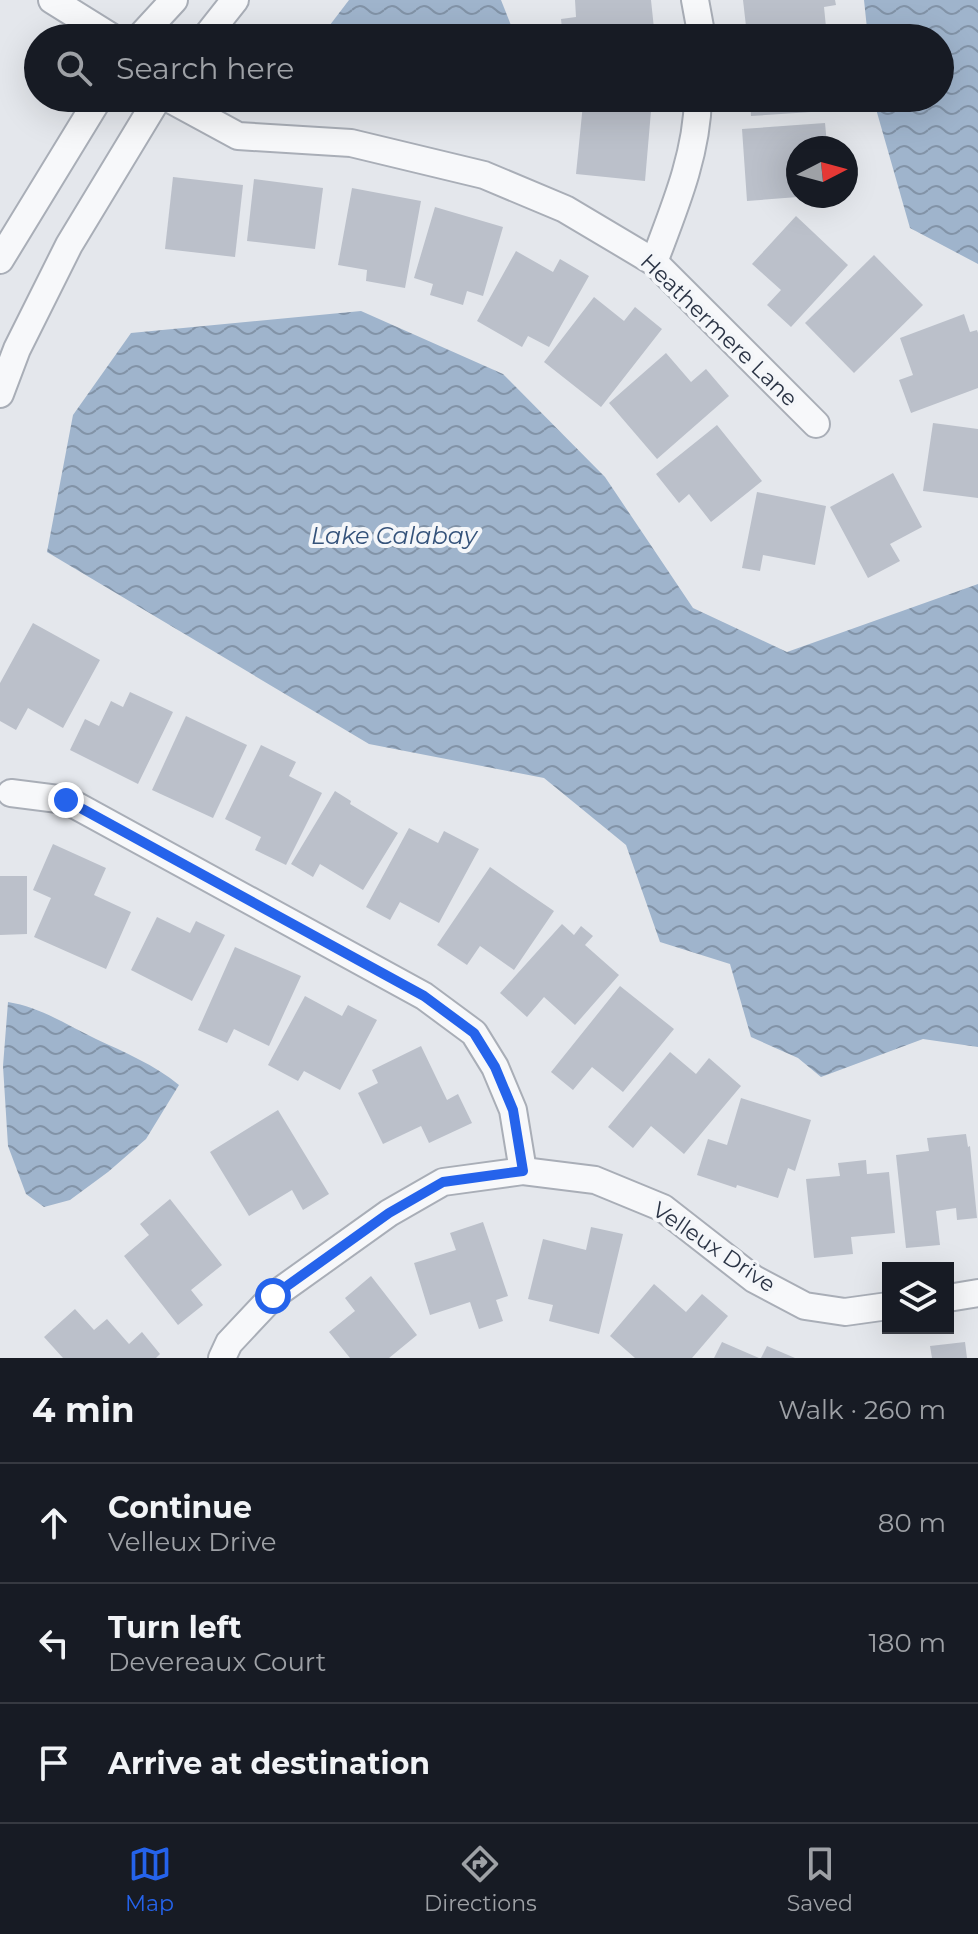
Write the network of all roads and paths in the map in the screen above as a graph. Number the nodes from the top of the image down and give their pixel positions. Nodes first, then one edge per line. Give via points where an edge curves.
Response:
1 (52, 0) edge
2 (174, 0) edge
3 (235, 0) edge
4 (695, 0) edge
5 (91, 24) edge
6 (152, 24) edge
7 (216, 24) edge
8 (699, 24) edge
9 (90, 112) edge
10 (150, 112) edge
11 (194, 112) edge
12 (697, 112) edge
13 (0, 260) edge
14 (654, 262) junction
15 (0, 394) edge
16 (816, 424) dead end
17 (11, 793) dead end
18 (523, 1171) junction
19 (978, 1293) edge
20 (954, 1297) edge
21 (882, 1307) edge
22 (222, 1358) edge

1 - 5 street
2 - 6 street
3 - 7 street
4 - 8 street
9 - 13 street
10 - 15 street via 69,245
11 - 14 street, Heathermere Lane via 238,136 351,143 484,175 565,209
12 - 14 street via 680,194
14 - 16 street, Heathermere Lane
17 - 18 street via 66,800 424,996 474,1033 495,1067 513,1110
18 - 21 street, Velleux Drive via 595,1180 663,1208 754,1279 805,1306 845,1312
18 - 22 street, Velleux Drive via 443,1182 389,1213 273,1296 229,1343
19 - 20 street

